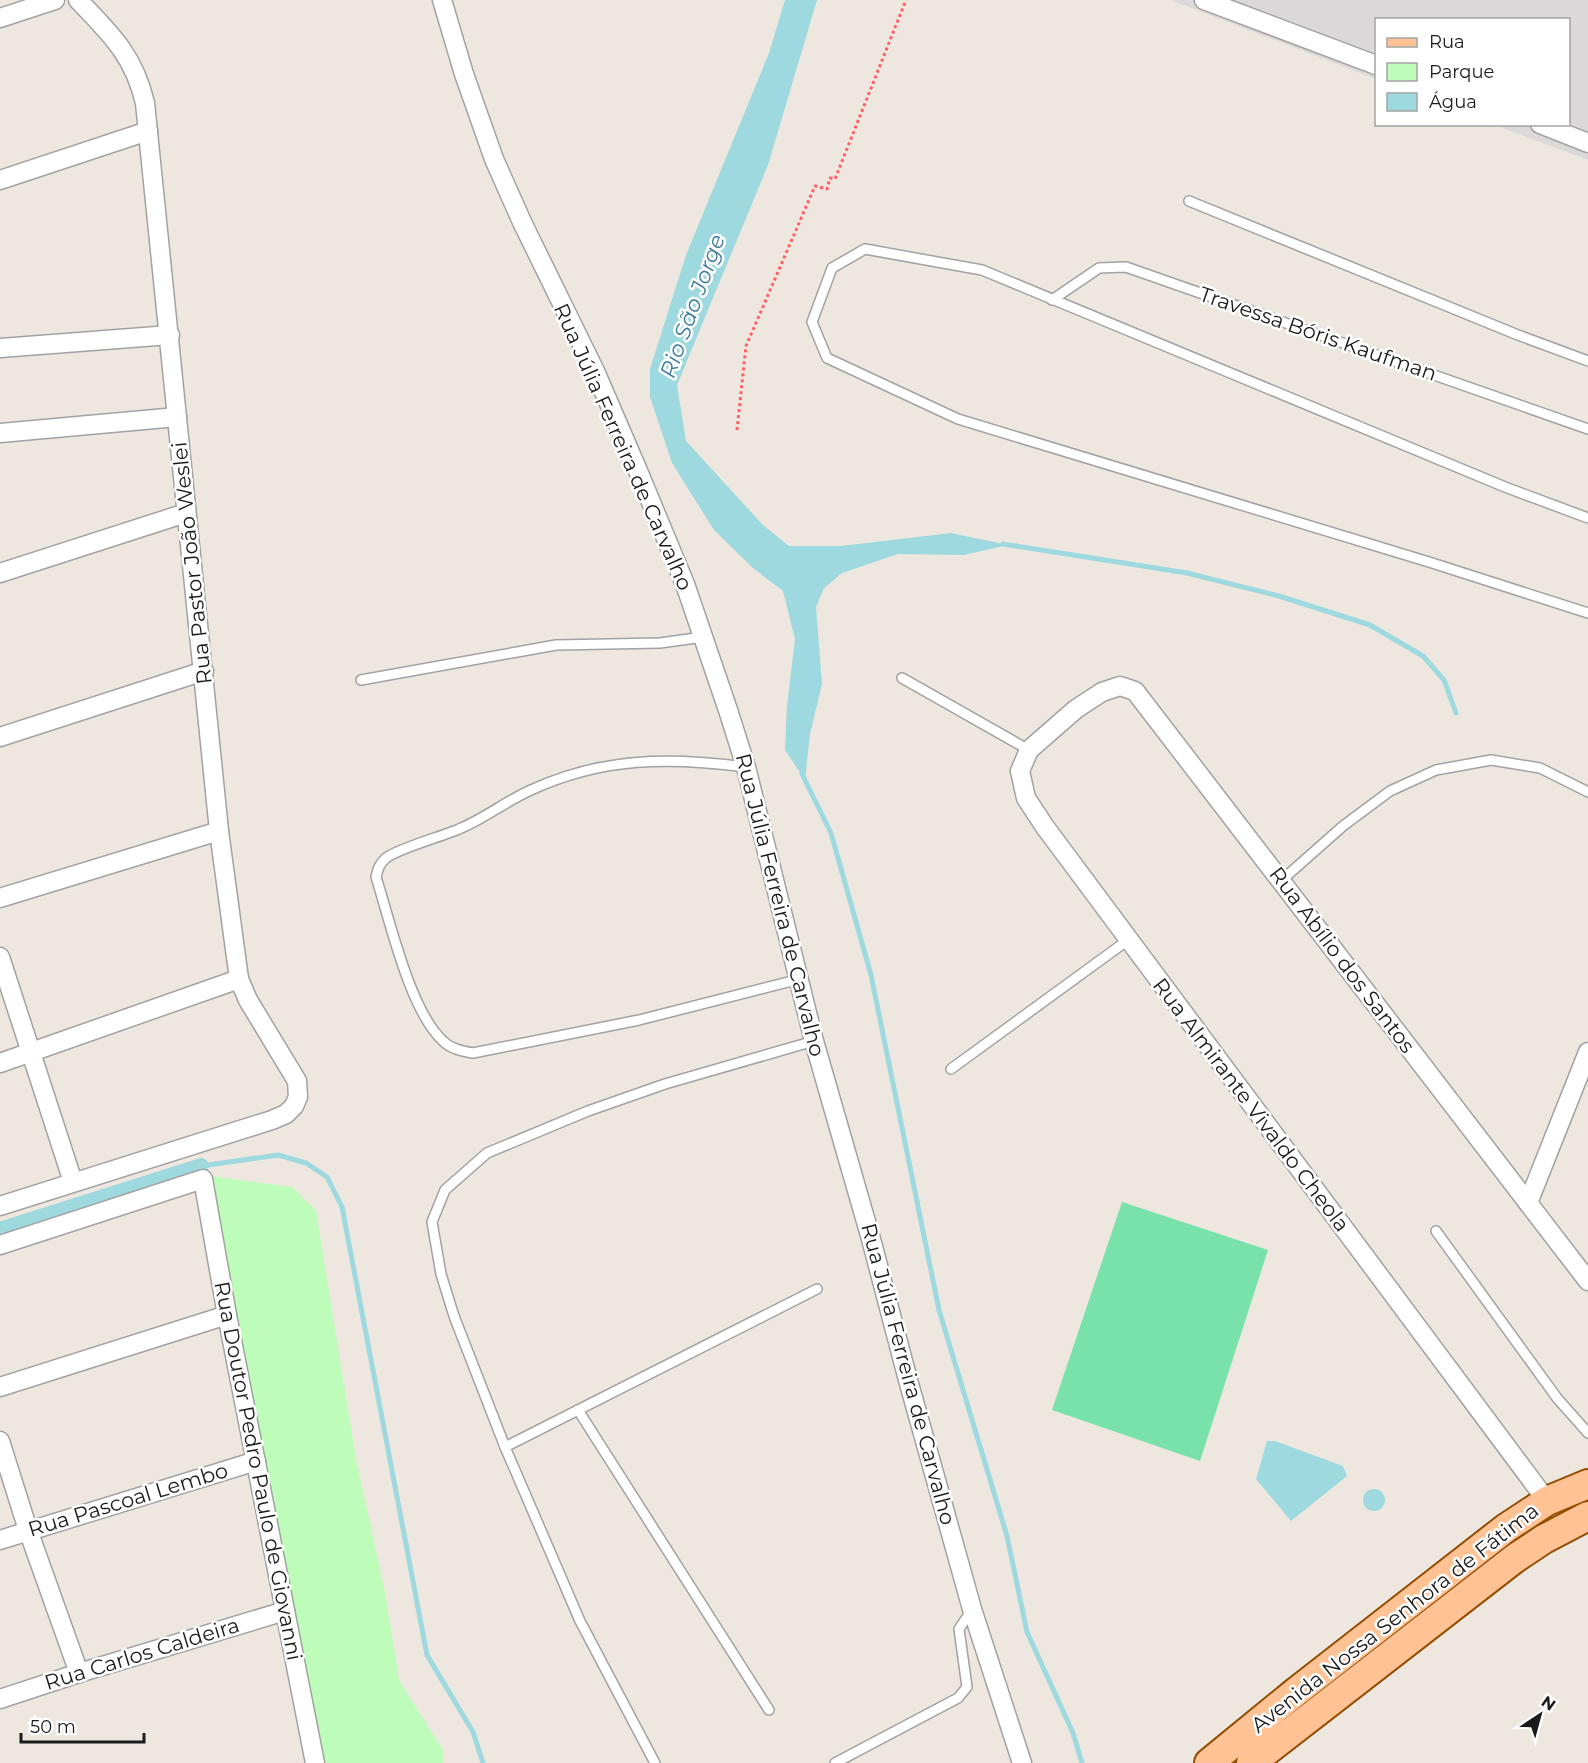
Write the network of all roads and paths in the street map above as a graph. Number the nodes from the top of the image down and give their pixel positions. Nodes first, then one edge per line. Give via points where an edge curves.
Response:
1 (55, 0) edge
2 (78, 0) edge
3 (442, 0) edge
4 (906, 0) edge
5 (1204, 0) edge
6 (0, 18) edge
7 (1375, 63) edge
8 (1545, 126) edge
9 (148, 131) junction
10 (1588, 143) edge
11 (0, 180) edge
12 (1189, 201) dead end
13 (1052, 300) junction
14 (170, 334) junction
15 (0, 348) edge
16 (1588, 361) edge
17 (177, 417) junction
18 (1588, 429) edge
19 (737, 430) dead end
20 (0, 433) edge
21 (186, 513) junction
22 (1588, 518) edge
23 (0, 573) edge
24 (1588, 613) edge
25 (703, 637) junction
26 (204, 671) junction
27 (902, 678) dead end
28 (362, 680) dead end
29 (0, 737) edge
30 (1029, 750) junction
31 (746, 767) junction
32 (1588, 792) edge
33 (219, 831) junction
34 (1282, 880) junction
35 (0, 898) edge
36 (1128, 940) junction
37 (0, 957) edge
38 (239, 979) junction
39 (800, 979) junction
40 (814, 1041) junction
41 (1588, 1052) edge
42 (30, 1054) junction
43 (0, 1064) edge
44 (951, 1069) dead end
45 (73, 1182) junction
46 (1528, 1203) junction
47 (0, 1206) edge
48 (1436, 1231) dead end
49 (0, 1245) edge
50 (1588, 1281) edge
51 (817, 1289) dead end
52 (227, 1315) junction
53 (0, 1387) edge
54 (578, 1410) junction
55 (1588, 1433) edge
56 (0, 1441) edge
57 (505, 1447) junction
58 (256, 1461) junction
59 (1588, 1484) edge
60 (1546, 1501) junction
61 (1588, 1516) edge
62 (28, 1530) junction
63 (0, 1540) edge
64 (972, 1608) junction
65 (285, 1611) junction
66 (79, 1673) junction
67 (0, 1699) edge
68 (769, 1710) dead end
69 (315, 1763) edge
70 (655, 1763) edge
71 (835, 1763) edge
72 (1022, 1763) edge
73 (1209, 1763) edge
74 (1251, 1763) edge

1 - 6 street
2 - 9 street, Rua Pastor João Weslei via 127,55 146,103
3 - 25 street, Rua Júlia Ferreira de Carvalho via 494,159 599,381 685,584
4 - 19 path via 835,179 830,178 827,189 815,186 746,346
5 - 7 street
8 - 10 street
9 - 11 street
9 - 14 street, Rua Pastor João Weslei
12 - 16 lane
13 - 18 lane, Travessa Bóris Kaufman via 1099,268 1126,267
13 - 22 lane
13 - 24 lane via 982,270 865,249 831,268 812,322 827,358 958,419
14 - 15 street
14 - 17 street, Rua Pastor João Weslei
17 - 20 street
17 - 21 street, Rua Pastor João Weslei
21 - 23 street
21 - 26 street, Rua Pastor João Weslei
25 - 28 lane via 660,643 556,645
25 - 31 street, Rua Júlia Ferreira de Carvalho
26 - 29 street
26 - 33 street, Rua Pastor João Weslei
27 - 30 lane
30 - 34 street, Rua Abílio dos Santos via 1102,692 1120,686 1135,691
30 - 36 street, Rua Almirante Vivaldo Cheola via 1020,771 1026,798
31 - 39 street, Rua Júlia Ferreira de Carvalho
31 - 39 lane via 698,761 628,762 555,779 462,828 388,856 378,866 376,877 408,980 427,1022 443,1041 456,1049 473,1053 639,1020
32 - 34 lane via 1540,768 1491,760 1436,770 1390,791
33 - 35 street
33 - 38 street, Rua Pastor João Weslei
34 - 46 street, Rua Abílio dos Santos
36 - 44 lane
36 - 60 street, Rua Almirante Vivaldo Cheola
37 - 42 street
38 - 42 street
38 - 45 street, Rua Pastor João Weslei via 297,1081 294,1106 272,1120
39 - 40 street, Rua Júlia Ferreira de Carvalho
40 - 57 lane via 664,1084 588,1111 487,1154 445,1190 432,1222 441,1274
40 - 64 street, Rua Júlia Ferreira de Carvalho
41 - 46 street
42 - 43 street
42 - 45 street
45 - 47 street
46 - 50 street, Rua Abílio dos Santos
48 - 55 lane via 1557,1398
49 - 52 street, Rua Doutor Pedro Paulo de Giovanni via 203,1179
51 - 54 lane
52 - 53 street
52 - 58 street, Rua Doutor Pedro Paulo de Giovanni
54 - 57 lane
54 - 68 lane
56 - 62 street
57 - 70 lane via 580,1621
58 - 62 street, Rua Pascoal Lembo
58 - 65 street, Rua Doutor Pedro Paulo de Giovanni
59 - 60 main road, Avenida Nossa Senhora de Fátima
60 - 73 main road, Avenida Nossa Senhora de Fátima via 1432,1585
61 - 74 main road, Avenida Nossa Senhora de Fátima via 1514,1559
62 - 63 street, Rua Pascoal Lembo
62 - 66 street
64 - 71 lane via 959,1629 967,1687 958,1698
64 - 72 street, Rua Júlia Ferreira de Carvalho
65 - 66 street, Rua Carlos Caldeira
65 - 69 street, Rua Doutor Pedro Paulo de Giovanni
66 - 67 street, Rua Carlos Caldeira

